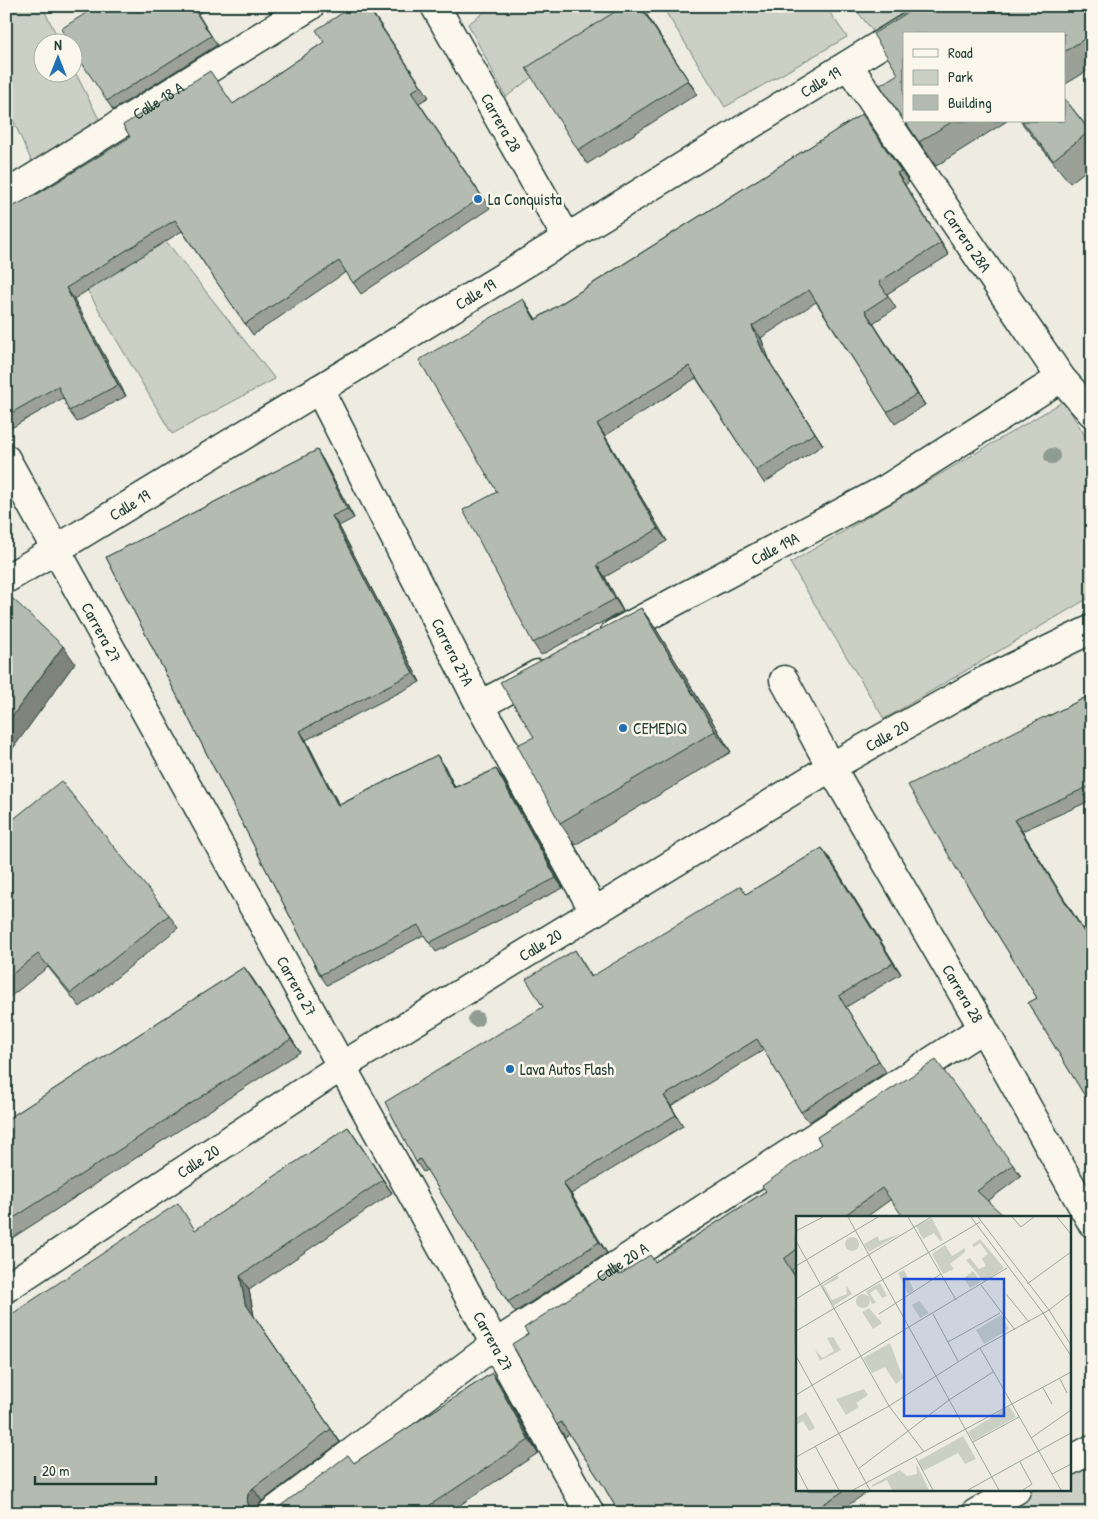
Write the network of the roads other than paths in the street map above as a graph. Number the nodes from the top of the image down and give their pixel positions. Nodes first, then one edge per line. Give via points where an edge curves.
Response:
1 (310, 6) edge
2 (435, 6) edge
3 (943, 6) edge
4 (848, 65) junction
5 (6, 195) edge
6 (567, 238) junction
7 (1061, 378) junction
8 (319, 389) junction
9 (1092, 413) edge
10 (6, 459) edge
11 (57, 549) junction
12 (6, 578) edge
13 (1092, 629) edge
14 (595, 644) edge
15 (560, 662) edge
16 (784, 680) dead end
17 (480, 705) junction
18 (831, 767) junction
19 (594, 911) junction
20 (983, 1028) junction
21 (342, 1066) junction
22 (1092, 1222) edge
23 (6, 1288) edge
24 (495, 1344) junction
25 (1092, 1449) edge
26 (1070, 1460) edge
27 (1013, 1492) edge
28 (272, 1513) edge
29 (590, 1513) edge
30 (976, 1513) edge

1 - 5 street, Calle 18 A
2 - 6 street, Carrera 28
3 - 4 street, Calle 19
4 - 6 street, Calle 19
4 - 7 street, Carrera 28A
6 - 8 street, Calle 19
7 - 9 street, Carrera 28A
7 - 14 street, Calle 19A via 886,489
8 - 11 street, Calle 19
8 - 17 street, Carrera 27A
10 - 11 street, Carrera 27
11 - 12 street, Calle 19
11 - 21 street, Carrera 27
13 - 18 street, Calle 20 via 982,682
15 - 17 street
16 - 18 street, Carrera 28
17 - 19 street, Carrera 27A
18 - 19 street, Calle 20
18 - 20 street, Carrera 28
19 - 21 street, Calle 20
20 - 22 street, Carrera 28
20 - 24 street, Calle 20 A
21 - 23 street, Calle 20
21 - 24 street, Carrera 27
24 - 28 street, Calle 20 A
24 - 29 street, Carrera 27
25 - 26 street
27 - 30 street

